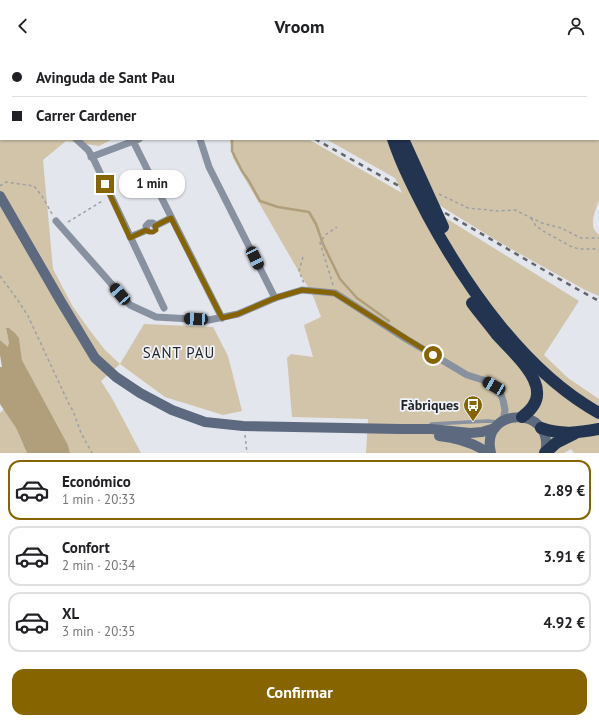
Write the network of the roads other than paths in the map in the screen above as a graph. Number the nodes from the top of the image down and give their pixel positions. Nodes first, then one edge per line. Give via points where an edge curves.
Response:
1 (77, 140) edge
2 (136, 140) edge
3 (200, 140) edge
4 (388, 140) edge
5 (393, 140) edge
6 (403, 140) edge
7 (91, 157) junction
8 (0, 196) edge
9 (171, 218) junction
10 (59, 224) road end
11 (130, 238) junction
12 (275, 298) junction
13 (164, 308) dead end
14 (222, 318) junction
15 (597, 410) edge
16 (506, 419) junction
17 (541, 428) junction
18 (412, 429) junction
19 (599, 429) edge
20 (577, 433) junction
21 (489, 453) edge
22 (545, 453) edge

1 - 7 street via 88,150
2 - 7 street
2 - 9 street
3 - 12 street via 209,167
4 - 16 highway via 407,189 447,265 478,311 533,378 537,397 531,408
5 - 15 highway via 435,229 483,303 541,369 570,394
6 - 15 highway via 442,225 462,260 500,315 550,369
7 - 11 street
8 - 18 main road via 95,358 116,378 172,410 205,422 243,426
9 - 11 street via 155,226 156,230 153,232 146,230
9 - 14 street
10 - 14 street via 130,305 156,317 209,320
11 - 13 street
12 - 14 street
12 - 16 street via 302,290 334,293 467,375 494,386 501,395
16 - 17 main road via 532,421
16 - 18 main road via 482,432
16 - 21 main road via 490,441
17 - 20 highway via 558,433
17 - 22 main road via 546,441
18 - 21 main road via 468,442
19 - 20 highway
20 - 22 highway

